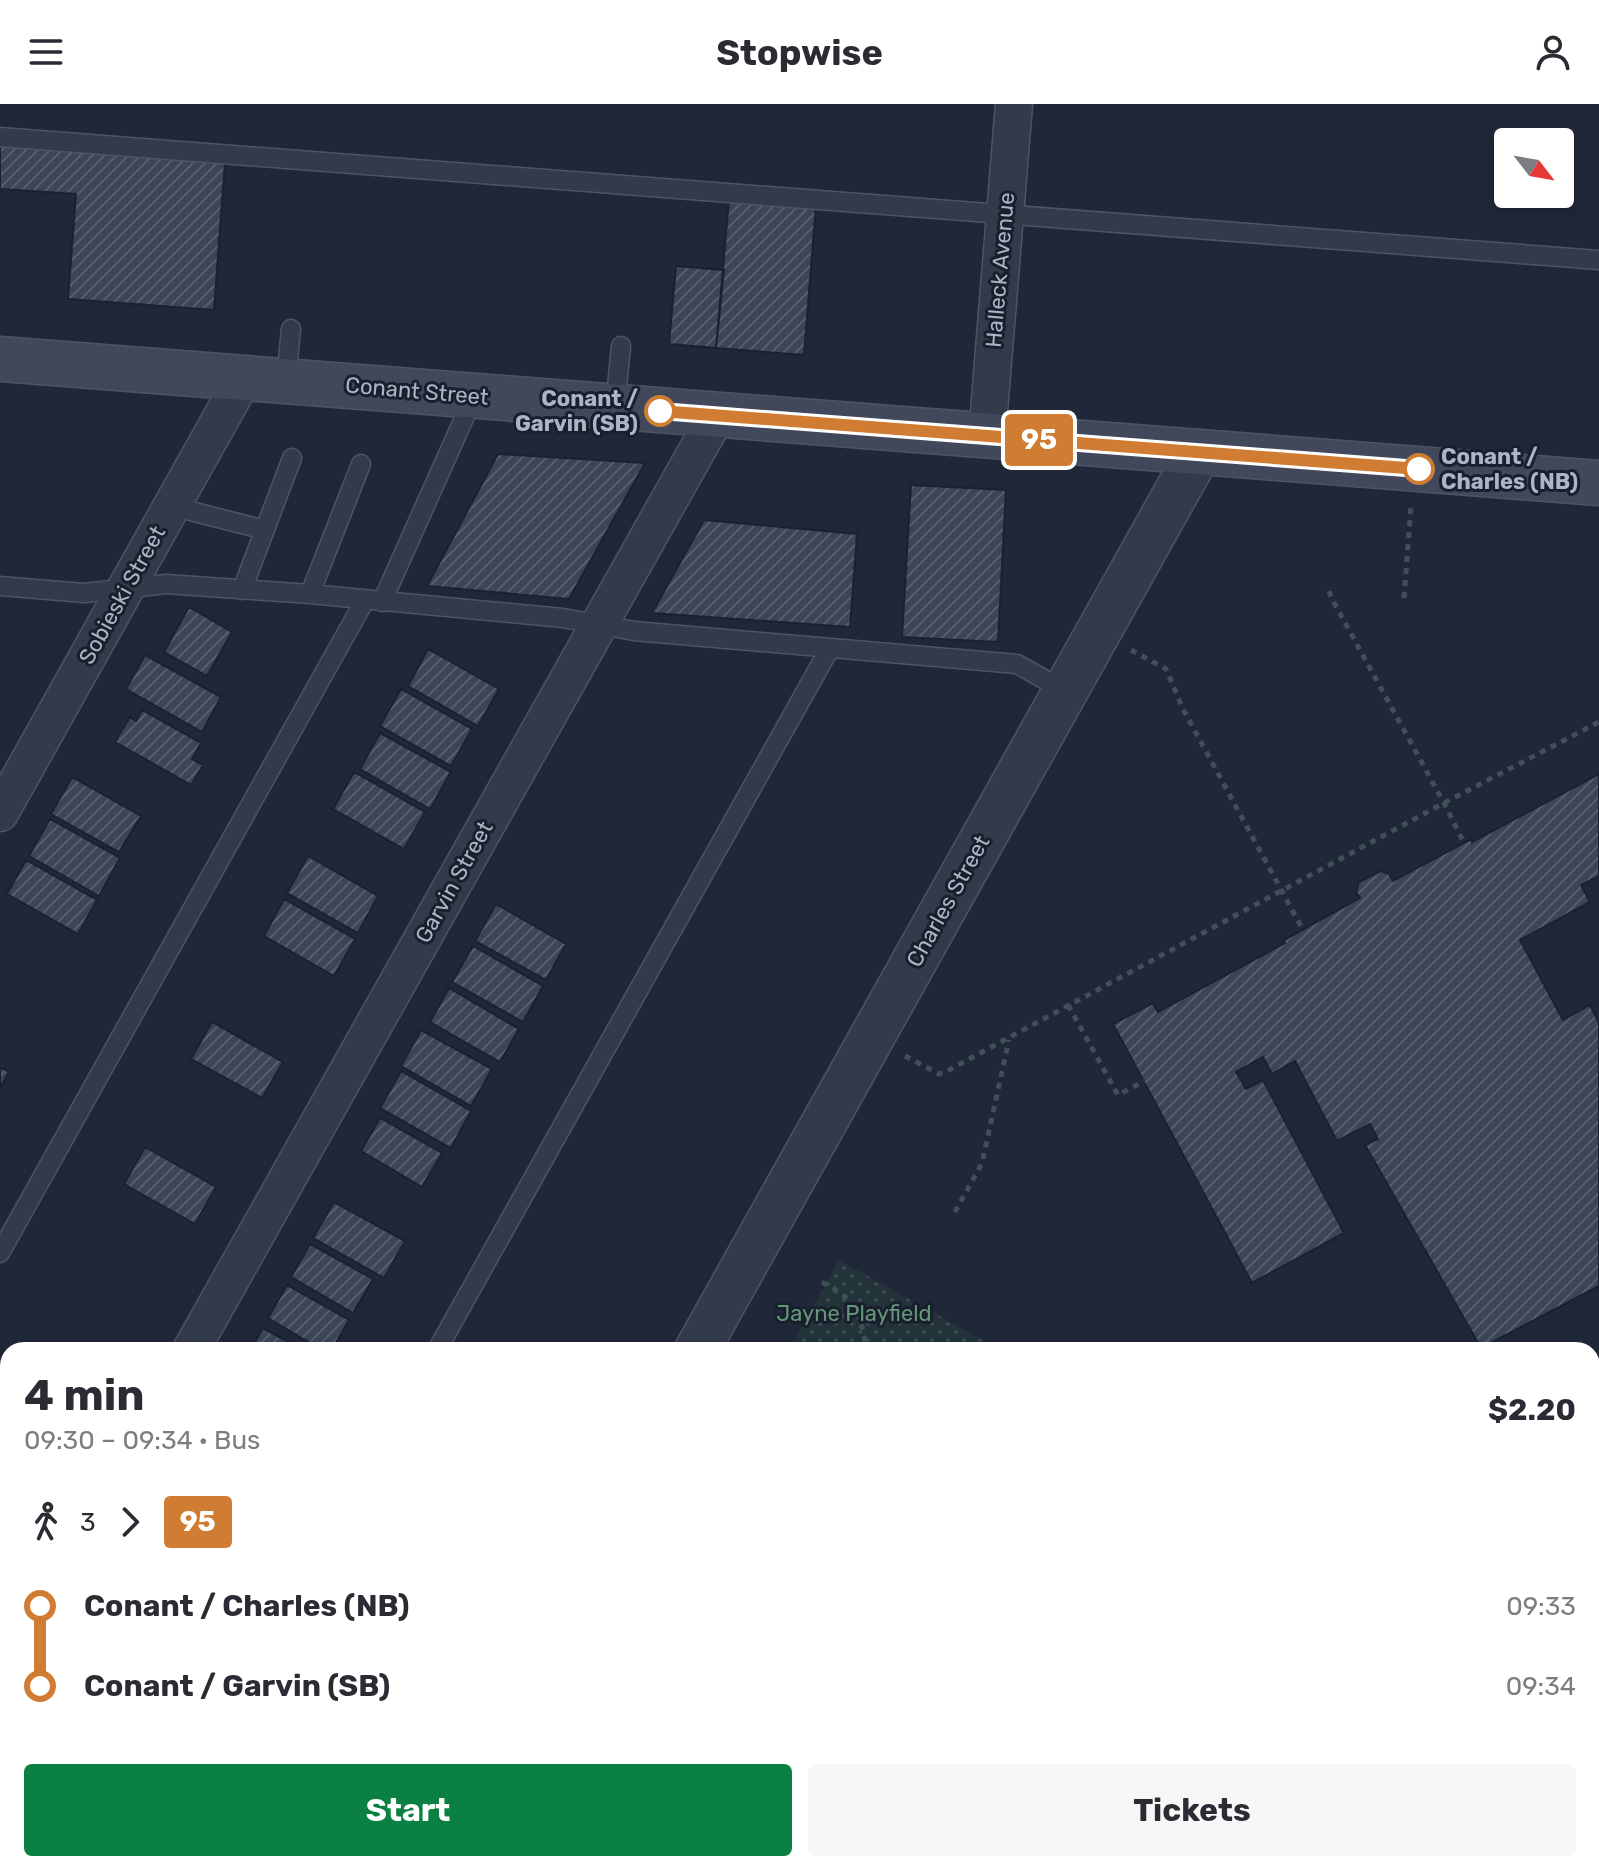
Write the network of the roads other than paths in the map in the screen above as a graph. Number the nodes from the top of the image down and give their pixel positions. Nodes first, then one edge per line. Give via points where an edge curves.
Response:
1 (1014, 104) edge
2 (0, 137) edge
3 (1005, 215) junction
4 (1599, 260) edge
5 (291, 329) dead end
6 (621, 346) dead end
7 (0, 359) edge
8 (265, 379) junction
9 (474, 396) junction
10 (615, 407) junction
11 (717, 415) junction
12 (987, 436) junction
13 (1199, 452) junction
14 (292, 458) dead end
15 (361, 464) dead end
16 (1599, 483) edge
17 (171, 506) junction
18 (265, 530) junction
19 (0, 586) edge
20 (125, 589) junction
21 (242, 590) junction
22 (310, 594) junction
23 (374, 601) junction
24 (599, 625) junction
25 (830, 648) junction
26 (1066, 691) junction
27 (0, 813) edge
28 (0, 1253) edge
29 (196, 1342) edge
30 (441, 1342) edge
31 (701, 1342) edge

1 - 3 street, Halleck Avenue
2 - 3 lane
3 - 4 lane
3 - 12 street, Halleck Avenue
5 - 8 lane
6 - 10 lane
7 - 8 main road, Conant Street
8 - 9 main road, Conant Street
8 - 17 street, Sobieski Street
9 - 10 main road, Conant Street
9 - 23 lane
10 - 11 main road, Conant Street
11 - 12 main road, Conant Street
11 - 24 street, Garvin Street
12 - 13 main road, Conant Street
13 - 16 main road, Conant Street
13 - 26 street, Charles Street
14 - 18 lane
15 - 22 lane
17 - 18 lane
17 - 20 street, Sobieski Street
18 - 21 lane
19 - 20 lane via 84,593
20 - 21 lane via 166,584
20 - 27 street, Sobieski Street
21 - 22 lane
22 - 23 lane
23 - 24 lane
23 - 28 lane
24 - 25 lane
24 - 29 street, Garvin Street
25 - 26 lane via 1017,664
25 - 30 lane
26 - 31 street, Charles Street

